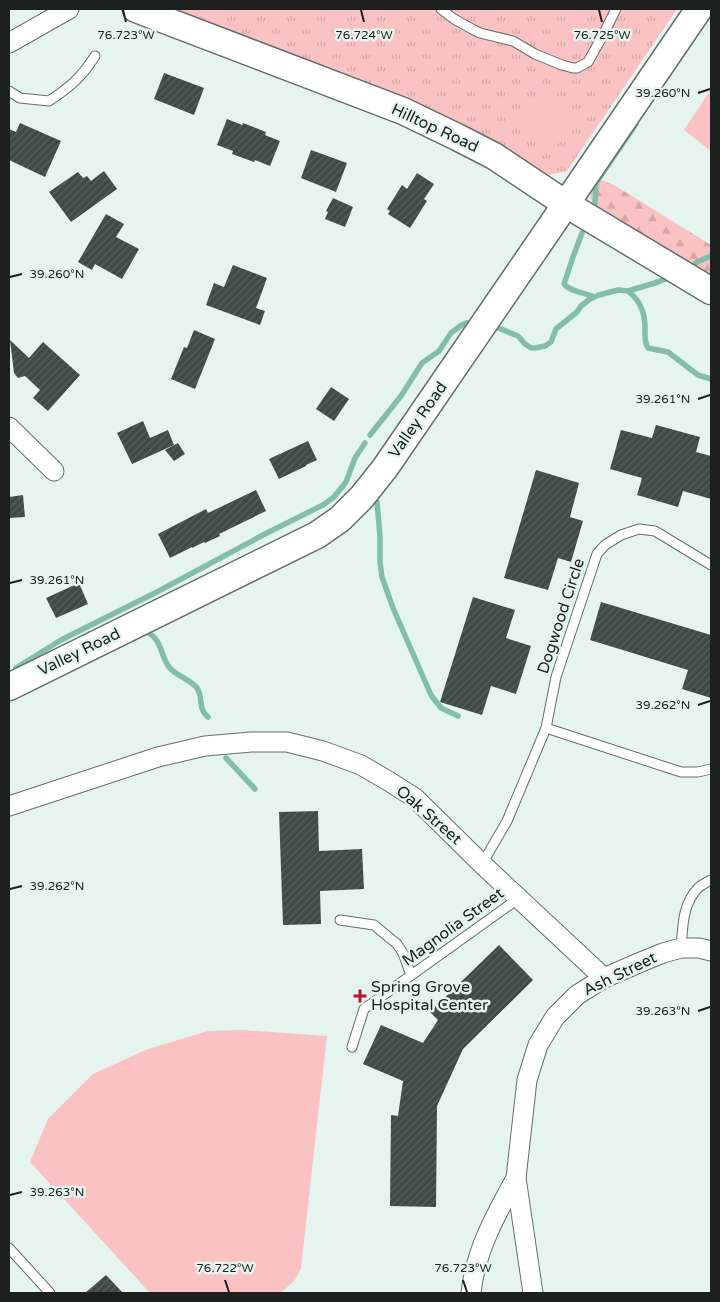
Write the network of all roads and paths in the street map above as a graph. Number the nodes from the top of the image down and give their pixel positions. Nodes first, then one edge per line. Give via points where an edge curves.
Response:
1 (69, 9) edge
2 (136, 9) edge
3 (441, 9) edge
4 (616, 9) edge
5 (699, 9) edge
6 (9, 43) edge
7 (95, 56) dead end
8 (9, 91) edge
9 (566, 204) junction
10 (711, 291) edge
11 (9, 427) edge
12 (54, 471) dead end
13 (711, 565) edge
14 (9, 687) edge
15 (546, 728) junction
16 (711, 769) edge
17 (9, 806) edge
18 (482, 864) junction
19 (711, 880) edge
20 (519, 898) junction
21 (340, 920) dead end
22 (681, 948) junction
23 (711, 951) edge
24 (411, 975) junction
25 (604, 978) junction
26 (352, 1048) dead end
27 (516, 1178) junction
28 (9, 1248) edge
29 (50, 1293) edge
30 (471, 1293) edge
31 (533, 1293) edge

1 - 6 street
2 - 9 street, Hilltop Road via 403,111 494,156
3 - 4 lane via 472,30 513,41 535,54 572,68 588,62
5 - 9 street, Valley Road
7 - 8 lane via 72,85 48,101 20,98
9 - 10 street, Hilltop Road
9 - 14 street, Valley Road via 385,468 340,519 317,535
11 - 12 street
13 - 15 lane, Dogwood Circle via 655,531 638,529 604,544 597,554 556,678
15 - 16 lane via 681,772
15 - 18 lane, Dogwood Circle via 507,821
17 - 18 street, Oak Street via 158,757 205,746 287,742 361,765 390,782 415,798
18 - 20 street, Oak Street
19 - 22 lane via 699,887 688,901 683,916
20 - 24 lane, Magnolia Street
20 - 25 street, Oak Street
21 - 24 lane via 374,925 397,944
22 - 23 street, Ash Street
22 - 25 street, Ash Street
24 - 26 lane, Magnolia Street via 364,1009
25 - 27 street, Ash Street via 577,995 555,1017 538,1045 527,1080
27 - 30 street, Ash Street via 491,1224
27 - 31 street, Ash Street
28 - 29 lane

